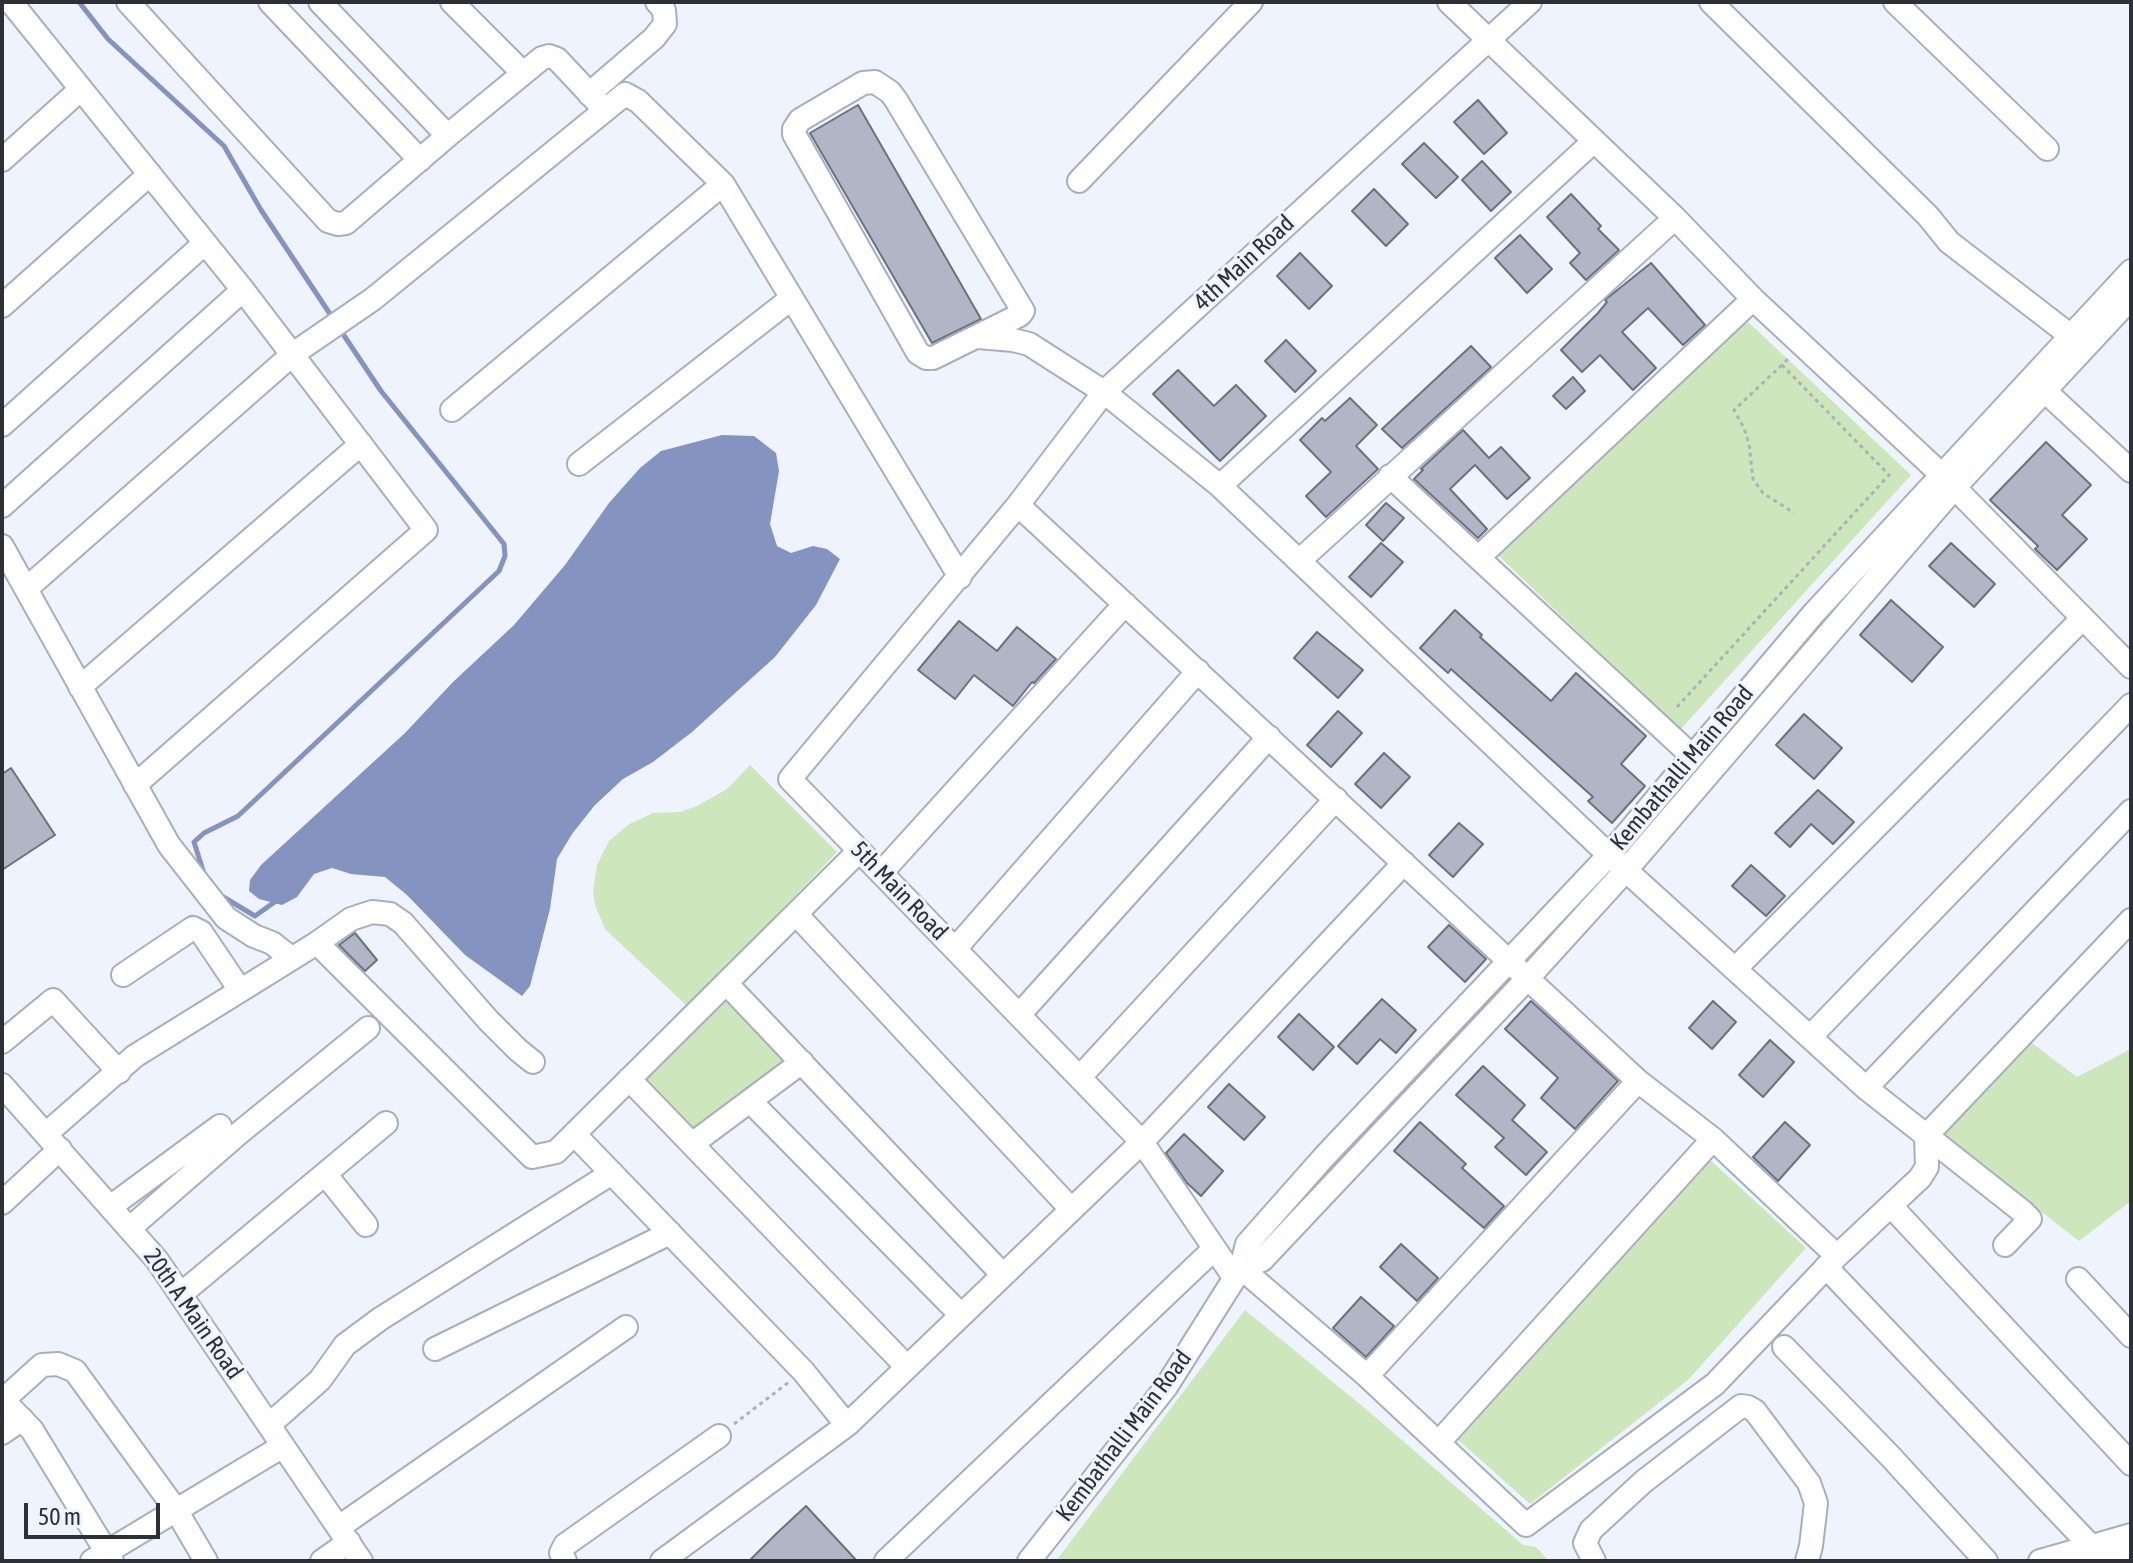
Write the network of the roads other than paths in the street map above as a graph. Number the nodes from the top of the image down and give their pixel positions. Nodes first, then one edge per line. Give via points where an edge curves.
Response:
1 (11, 2) edge
2 (128, 2) edge
3 (270, 2) edge
4 (320, 2) edge
5 (657, 2) edge
6 (1251, 2) edge
7 (1449, 2) edge
8 (1530, 2) edge
9 (1711, 2) edge
10 (1895, 2) edge
11 (465, 6) edge
12 (1489, 38) junction
13 (523, 73) junction
14 (81, 89) junction
15 (596, 101) junction
16 (452, 132) junction
17 (1594, 141) junction
18 (2047, 149) dead end
19 (2, 160) edge
20 (420, 160) junction
21 (150, 174) junction
22 (1079, 181) dead end
23 (723, 184) junction
24 (1675, 218) junction
25 (205, 243) junction
26 (2131, 271) edge
27 (243, 290) junction
28 (792, 298) junction
29 (2131, 298) edge
30 (1753, 299) junction
31 (2, 306) edge
32 (2071, 336) junction
33 (978, 337) junction
34 (293, 354) junction
35 (1104, 392) junction
36 (2046, 392) junction
37 (452, 410) dead end
38 (2, 425) edge
39 (361, 444) junction
40 (579, 464) dead end
41 (2131, 471) edge
42 (1390, 476) junction
43 (1949, 482) junction
44 (1220, 486) junction
45 (1018, 505) junction
46 (2, 506) edge
47 (2, 546) edge
48 (1479, 557) junction
49 (1299, 561) junction
50 (960, 577) junction
51 (26, 589) junction
52 (1125, 604) junction
53 (2083, 618) junction
54 (2131, 667) edge
55 (1198, 671) junction
56 (80, 687) junction
57 (2131, 705) edge
58 (1269, 737) junction
59 (1691, 755) junction
60 (135, 785) junction
61 (1336, 799) junction
62 (2131, 811) edge
63 (859, 851) junction
64 (1609, 855) junction
65 (1404, 863) junction
66 (1626, 870) junction
67 (881, 873) junction
68 (796, 914) junction
69 (2131, 920) edge
70 (317, 943) junction
71 (955, 949) junction
72 (291, 958) junction
73 (1507, 960) junction
74 (1735, 969) junction
75 (123, 975) dead end
76 (1527, 979) junction
77 (726, 983) junction
78 (240, 990) junction
79 (1019, 1015) junction
80 (368, 1028) dead end
81 (1810, 1037) junction
82 (2, 1042) edge
83 (533, 1062) dead end
84 (802, 1062) junction
85 (119, 1072) junction
86 (1080, 1077) junction
87 (629, 1079) junction
88 (1638, 1081) junction
89 (2, 1085) edge
90 (1866, 1088) junction
91 (750, 1101) junction
92 (386, 1123) dead end
93 (220, 1126) dead end
94 (574, 1134) junction
95 (1926, 1136) junction
96 (1713, 1139) junction
97 (54, 1141) junction
98 (1142, 1142) junction
99 (692, 1144) junction
100 (612, 1173) junction
101 (325, 1174) junction
102 (2, 1203) edge
103 (1891, 1206) junction
104 (110, 1207) junction
105 (1071, 1209) junction
106 (366, 1225) dead end
107 (130, 1228) junction
108 (670, 1233) junction
109 (2005, 1245) dead end
110 (1213, 1250) junction
111 (1832, 1262) junction
112 (1238, 1273) junction
113 (1003, 1275) junction
114 (2078, 1279) dead end
115 (181, 1294) junction
116 (961, 1315) junction
117 (626, 1327) dead end
118 (2131, 1336) edge
119 (1784, 1347) dead end
120 (435, 1349) dead end
121 (907, 1367) junction
122 (1367, 1376) junction
123 (1715, 1384) junction
124 (2, 1399) edge
125 (1734, 1409) junction
126 (22, 1419) junction
127 (270, 1424) junction
128 (847, 1425) junction
129 (2, 1433) edge
130 (719, 1436) road end
131 (1439, 1442) junction
132 (283, 1446) junction
133 (2131, 1464) edge
134 (176, 1510) junction
135 (2131, 1535) edge
136 (350, 1543) edge
137 (2099, 1554) edge
138 (2131, 1555) edge
139 (104, 1558) edge
140 (206, 1561) edge
141 (322, 1561) edge
142 (565, 1561) edge
143 (662, 1561) edge
144 (886, 1561) edge
145 (1029, 1561) edge
146 (1594, 1561) edge
147 (1807, 1561) edge
148 (1986, 1561) edge
149 (2040, 1561) edge
150 (2113, 1561) edge

1 - 14 street
2 - 20 street via 328,221 346,223
3 - 20 street
4 - 16 street via 438,127
5 - 15 street via 665,24
6 - 22 street
7 - 12 street
8 - 12 street, 4th Main Road
9 - 32 street via 1949,242
10 - 18 street
11 - 13 street
12 - 17 street
12 - 35 street, 4th Main Road
13 - 15 street via 542,58 557,59
13 - 16 street
14 - 19 street
14 - 21 street
15 - 23 street via 631,96
15 - 34 street via 373,299
16 - 20 street
17 - 24 street
17 - 44 street
21 - 25 street
21 - 31 street
23 - 28 street
23 - 37 street
24 - 30 street
24 - 42 street
25 - 27 street
25 - 38 street
26 - 32 street, Kembathalli Main Road
27 - 34 street
27 - 46 street
28 - 40 street
28 - 50 street
29 - 36 street, Kembathalli Main Road
30 - 43 street
30 - 48 street
32 - 43 street, Kembathalli Main Road
33 - 33 street via 933,358 918,353 794,134 800,120 863,83 875,82 890,92 1023,311
33 - 35 street via 1029,344
34 - 39 street
34 - 51 street
35 - 44 street
35 - 45 street, 4th Main Road
36 - 41 street
36 - 43 street, Kembathalli Main Road
39 - 56 street
39 - 60 street via 426,530
42 - 48 street
42 - 49 street
43 - 53 street
43 - 59 street, Kembathalli Main Road via 1814,613
43 - 66 street, Kembathalli Main Road
44 - 49 street
45 - 50 street, 5th Main Road
45 - 52 street
47 - 51 street
48 - 59 street
49 - 64 street
50 - 63 street, 5th Main Road via 790,779
51 - 56 street
52 - 55 street
52 - 67 street
53 - 54 street
53 - 74 street
55 - 58 street
55 - 71 street
56 - 60 street
57 - 81 street
58 - 61 street
58 - 79 street
59 - 64 street, Kembathalli Main Road
60 - 72 street via 169,845 226,918
61 - 65 street
61 - 86 street
62 - 90 street
63 - 67 street, 5th Main Road
63 - 68 street
64 - 66 street
64 - 73 street, Kembathalli Main Road
65 - 73 street
65 - 98 street
66 - 74 street
66 - 76 street, Kembathalli Main Road
67 - 71 street, 5th Main Road
68 - 77 street
68 - 105 street
69 - 95 street
70 - 72 street
70 - 83 street via 351,919 372,912 390,914
70 - 94 street via 532,1157 556,1152
71 - 79 street, 5th Main Road
72 - 78 street
73 - 76 street
73 - 112 street, Kembathalli Main Road via 1247,1244
74 - 81 street
75 - 78 street via 193,928
76 - 88 street
76 - 112 street, Kembathalli Main Road via 1262,1260
77 - 84 street
77 - 87 street
78 - 85 street via 135,1056
79 - 86 street, 5th Main Road
80 - 107 street
81 - 90 street
82 - 85 street via 53,1000
84 - 91 street
84 - 113 street
85 - 97 street
86 - 98 street, 5th Main Road
87 - 94 street
87 - 99 street
88 - 96 street
88 - 122 street
89 - 97 street, 20th A Main Road
90 - 95 street
91 - 99 street
91 - 116 street
92 - 101 street
93 - 104 street
94 - 100 street
95 - 103 street via 1927,1167
95 - 109 street via 2030,1219
96 - 111 street
96 - 131 street
97 - 102 street
97 - 104 street, 20th A Main Road
98 - 105 street
98 - 110 street, 5th Main Road
99 - 121 street
100 - 108 street
100 - 127 street via 380,1319 345,1345 320,1380
101 - 106 street
101 - 115 street
103 - 111 street
103 - 133 street
104 - 107 street, 20th A Main Road
105 - 113 street
107 - 115 street, 20th A Main Road
108 - 120 street
108 - 128 street via 803,1371
110 - 112 street, 5th Main Road
110 - 144 street
111 - 123 street
111 - 137 street
112 - 122 street, 5th Main Road
112 - 145 street, Kembathalli Main Road via 1166,1387
113 - 116 street
114 - 118 street
115 - 127 street, 20th A Main Road
116 - 121 street
117 - 136 street
119 - 148 street
121 - 128 street
122 - 131 street, 5th Main Road
123 - 125 street
123 - 131 street, 5th Main Road via 1526,1525
124 - 126 street
124 - 134 street via 42,1365 75,1371
125 - 146 street via 1591,1530 1585,1543
125 - 147 street via 1755,1411 1809,1483 1816,1503
126 - 129 street
126 - 139 street
127 - 132 street, 20th A Main Road
128 - 143 street
130 - 142 street via 565,1545
132 - 134 street
132 - 136 street, 20th A Main Road
134 - 139 street
134 - 140 street
135 - 137 street
136 - 141 street
137 - 149 street
138 - 150 street

